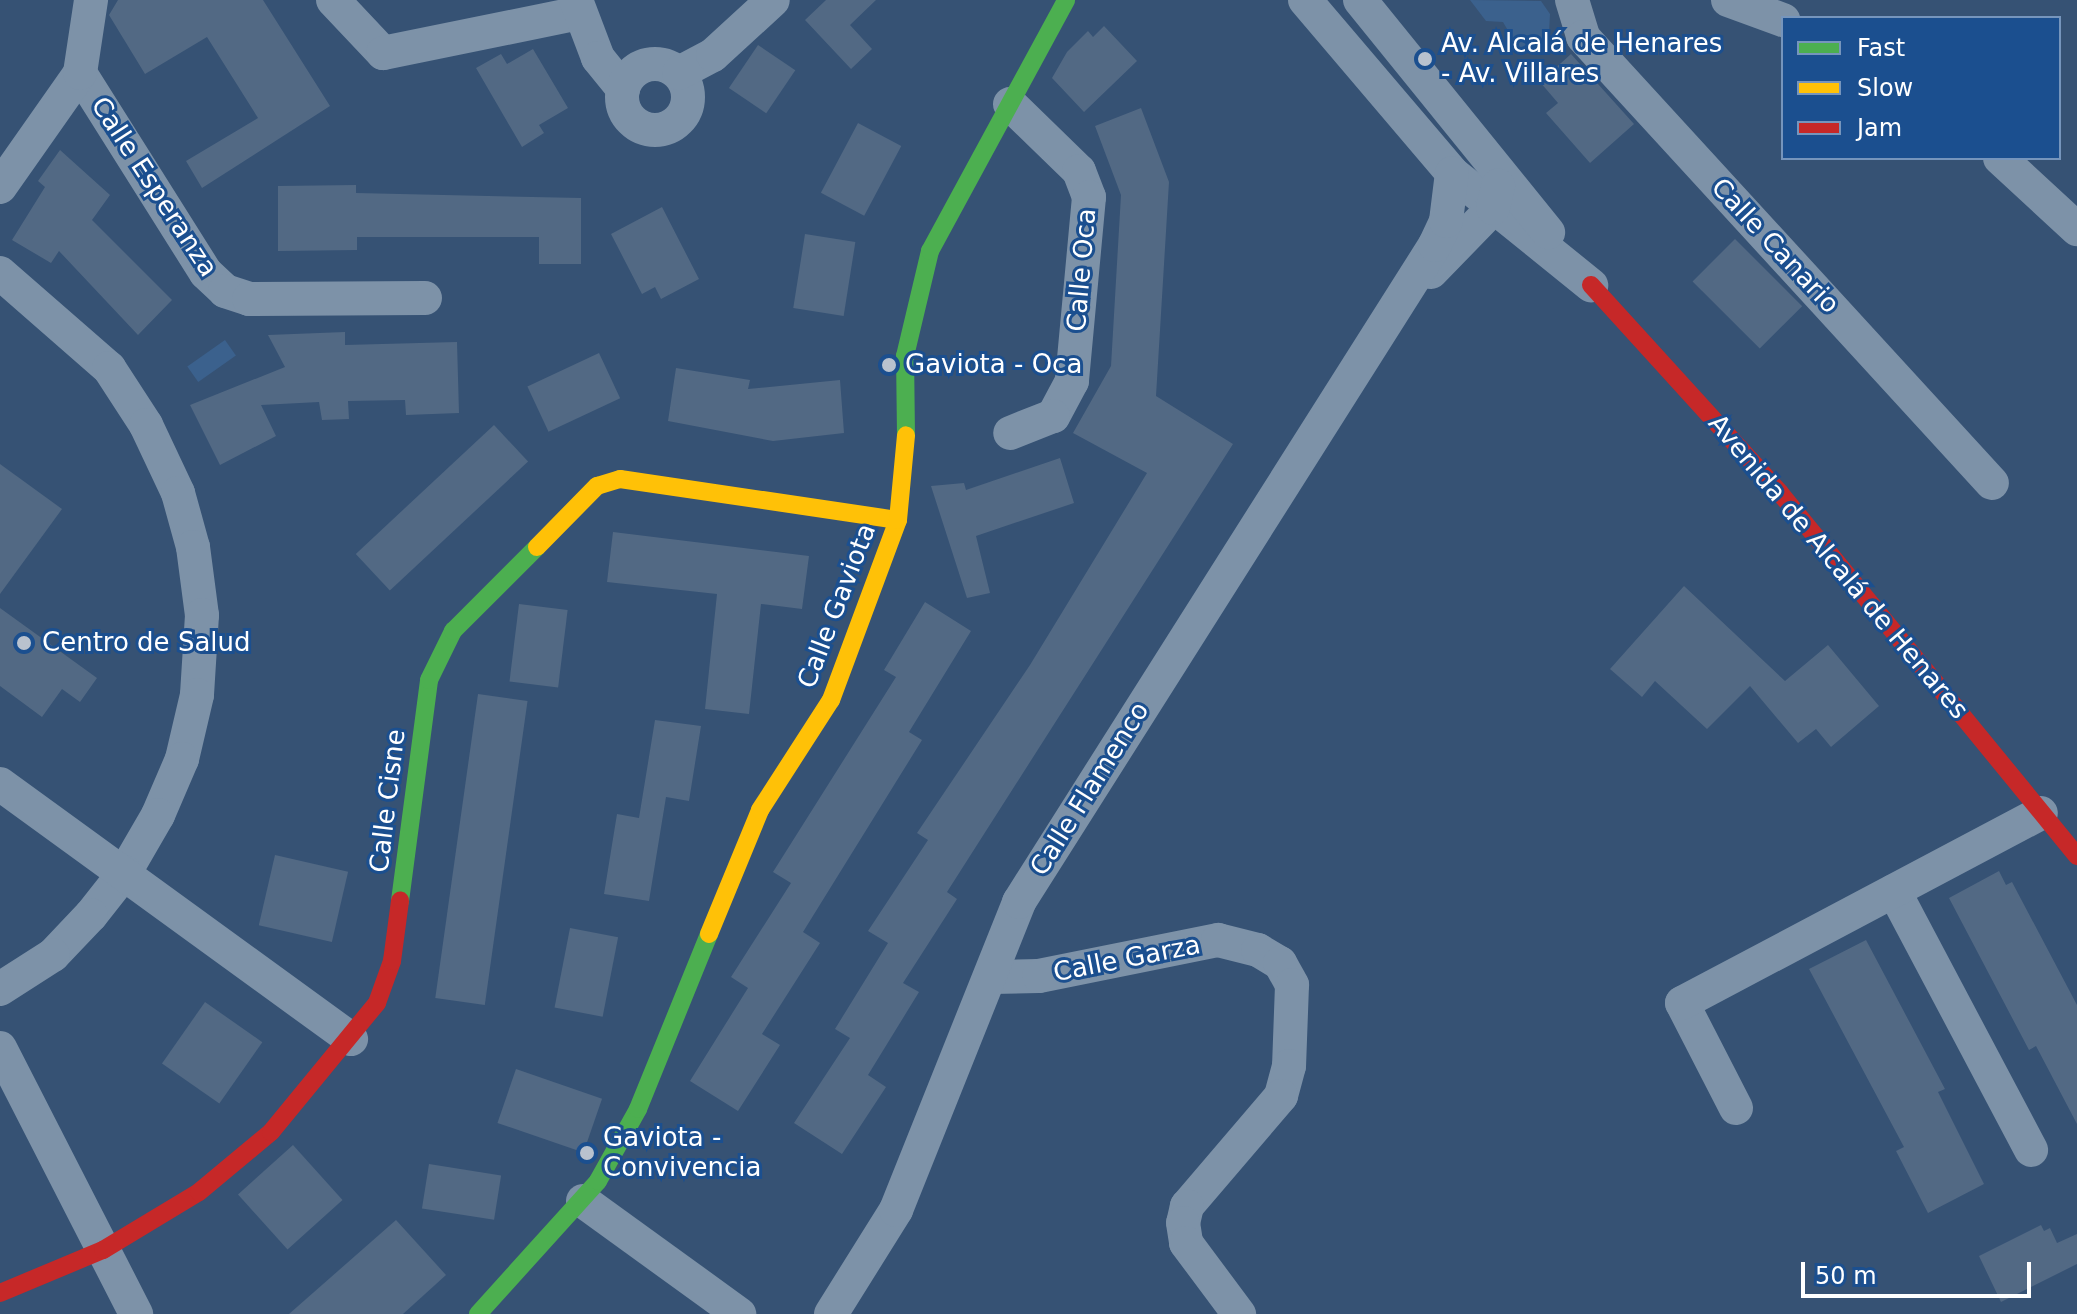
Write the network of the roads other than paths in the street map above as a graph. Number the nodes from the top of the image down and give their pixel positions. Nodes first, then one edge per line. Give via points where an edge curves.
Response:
1 (91, 0) edge
2 (333, 0) edge
3 (773, 0) edge
4 (1066, 0) edge
5 (1305, 0) edge
6 (1360, 0) edge
7 (1572, 0) edge
8 (1728, 0) edge
9 (578, 6) edge
10 (1781, 19) edge
11 (80, 73) junction
12 (679, 73) junction
13 (623, 89) junction
14 (1010, 104) junction
15 (2002, 160) edge
16 (1497, 170) junction
17 (1452, 173) junction
18 (0, 187) edge
19 (1493, 208) junction
20 (2077, 229) edge
21 (0, 273) edge
22 (1591, 285) junction
23 (1406, 292) junction
24 (425, 298) dead end
25 (1010, 433) dead end
26 (1992, 483) dead end
27 (898, 520) junction
28 (0, 784) edge
29 (2041, 813) junction
30 (2077, 856) edge
31 (125, 872) junction
32 (1894, 891) junction
33 (992, 977) junction
34 (0, 989) edge
35 (351, 1039) junction
36 (0, 1048) edge
37 (1736, 1108) dead end
38 (2031, 1150) dead end
39 (583, 1201) junction
40 (103, 1250) junction
41 (0, 1293) edge
42 (136, 1314) edge
43 (478, 1314) edge
44 (739, 1314) edge
45 (831, 1314) edge
46 (1239, 1314) edge

1 - 11 street
2 - 9 street via 383,53
3 - 12 street via 713,55
4 - 14 street, Calle Gaviota
5 - 17 street, Avenida de Alcalá de Henares
6 - 16 street, Avenida de Alcalá de Henares
7 - 26 street, Calle Canario via 1583,37
8 - 10 street
9 - 13 street via 598,58
11 - 18 street
11 - 24 street, Calle Esperanza via 206,273 225,291 249,299
12 - 13 street via 652,63 631,74
12 - 13 street via 689,93 685,112 663,129 632,121 625,111
14 - 25 street, Calle Oca via 1079,171 1089,197 1072,381 1053,416
14 - 27 street, Calle Gaviota via 930,251 905,356 906,451
15 - 20 street
16 - 19 street
16 - 22 street, Avenida de Alcalá de Henares
17 - 19 street, Avenida de Alcalá de Henares
17 - 23 street, Calle Flamenco via 1446,221
19 - 22 street, Avenida de Alcalá de Henares
19 - 23 street, Calle Flamenco
21 - 31 street via 109,368 146,425 193,547 202,615 197,695 182,759
22 - 29 street, Avenida de Alcalá de Henares via 1780,493
23 - 33 street, Calle Flamenco via 1019,902
27 - 35 street, Calle Cisne via 620,479 597,486 453,631 429,680 392,961 377,1003
27 - 39 street, Calle Gaviota via 831,700 760,810 638,1109
28 - 31 street
29 - 30 street, Avenida de Alcalá de Henares
29 - 32 street
31 - 34 street via 53,955
31 - 35 street
32 - 37 street via 1682,1003
32 - 38 street
33 - 45 street, Calle Flamenco via 896,1210
33 - 46 street, Calle Garza via 1039,976 1218,940 1258,950 1280,963 1292,985 1289,1066 1281,1096 1187,1206 1183,1223 1186,1243
35 - 40 street, Calle Cisne via 271,1132 199,1192
36 - 40 street
39 - 43 street, Calle Gaviota
39 - 44 street
40 - 41 street, Calle Cisne
40 - 42 street

